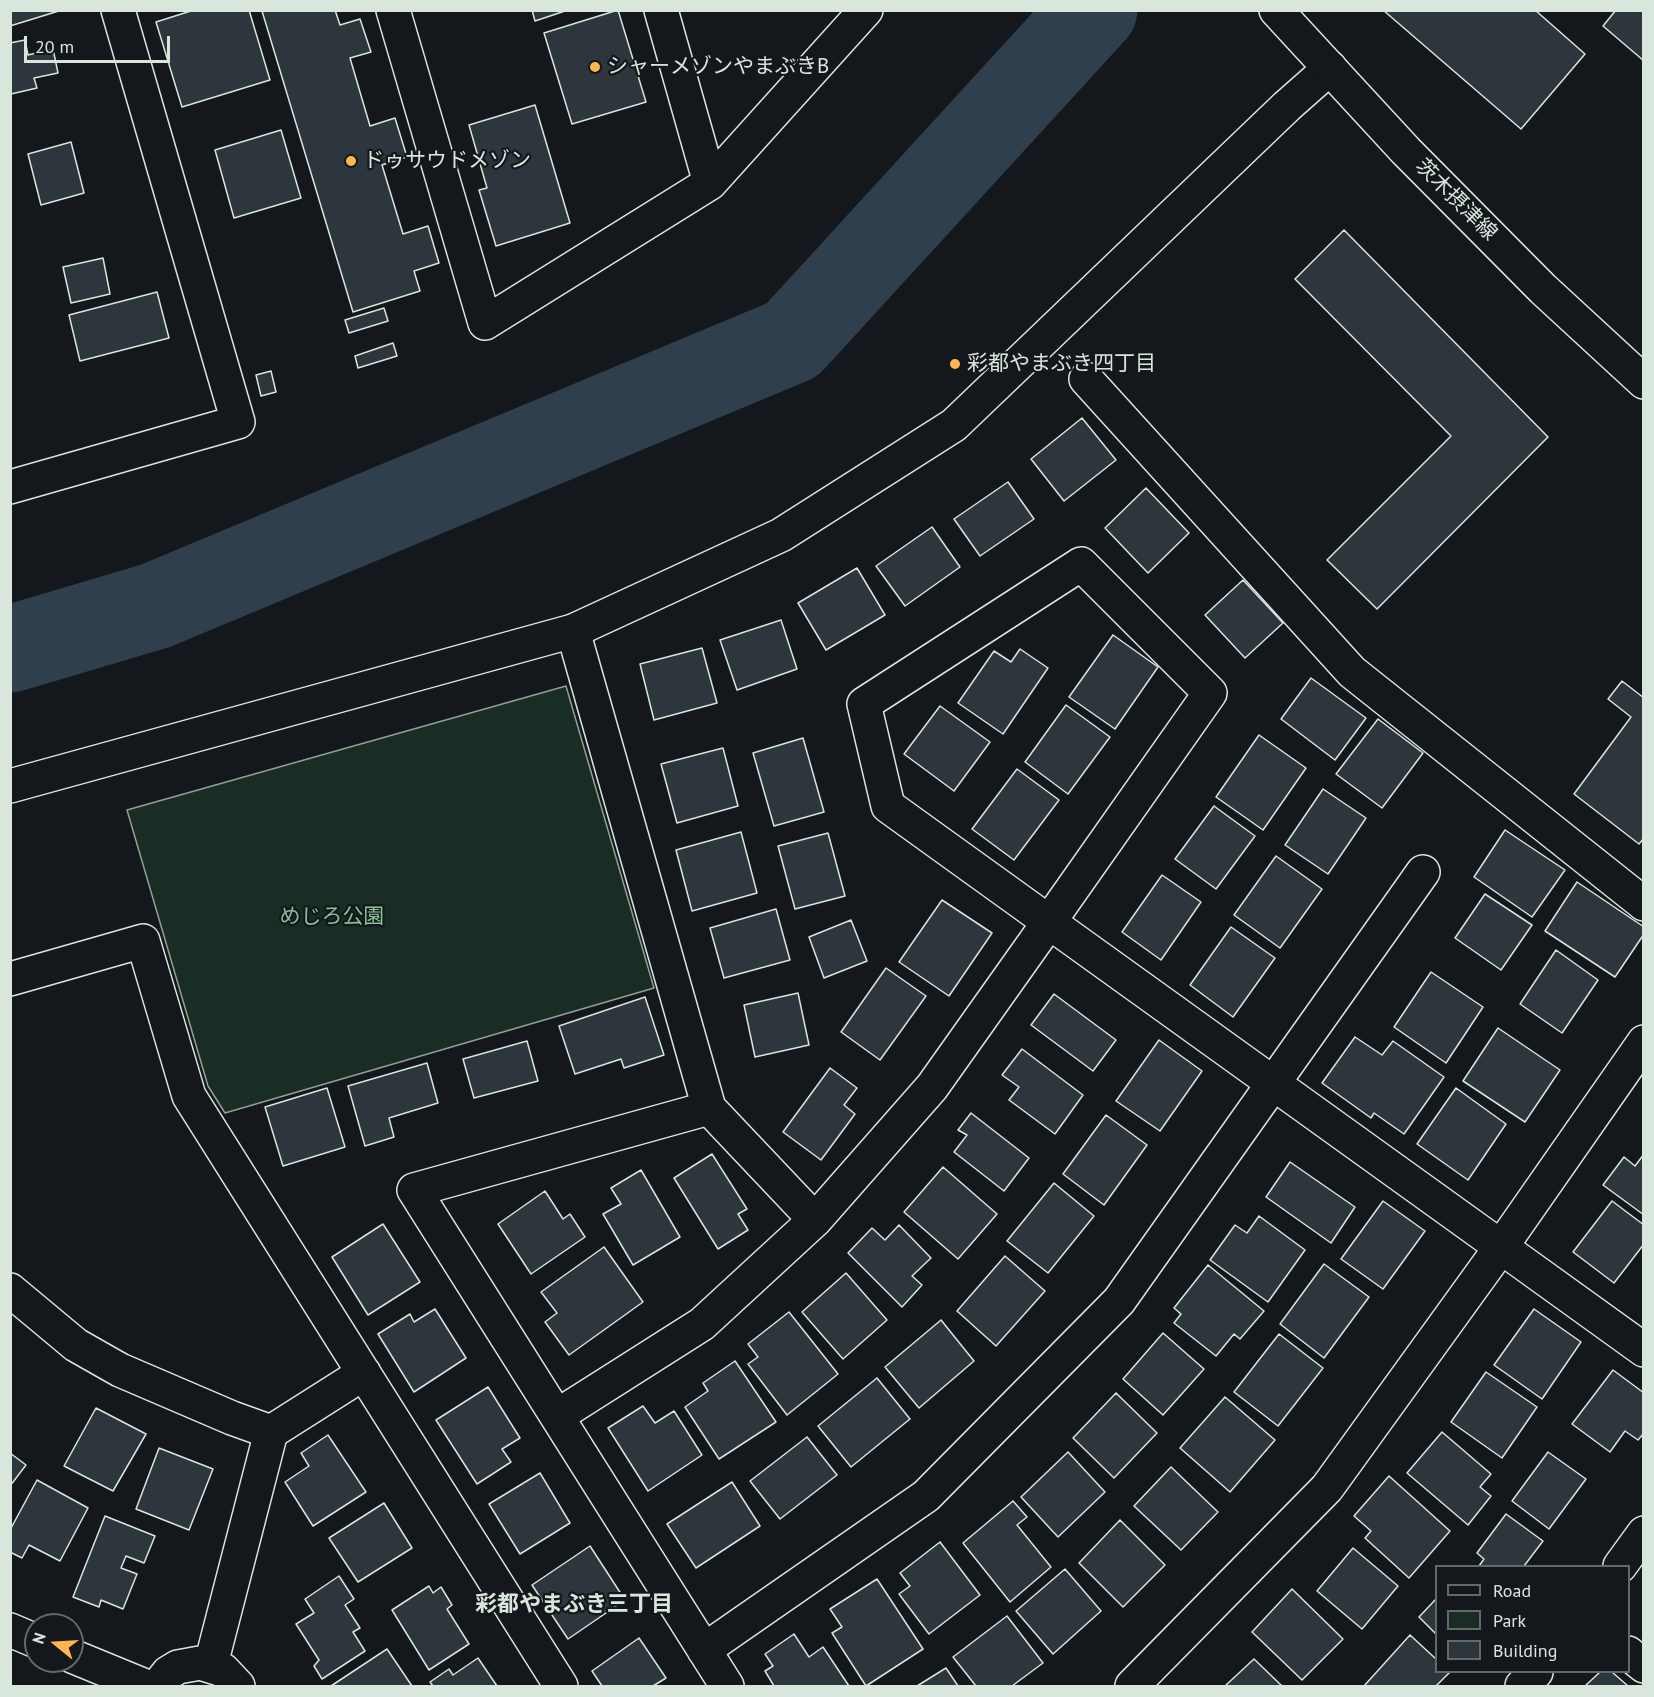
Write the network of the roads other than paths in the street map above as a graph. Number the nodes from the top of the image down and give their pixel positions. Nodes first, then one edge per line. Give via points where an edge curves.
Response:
1 (118, 10) edge
2 (393, 10) edge
3 (661, 10) edge
4 (866, 10) edge
5 (1276, 10) edge
6 (1330, 68) junction
7 (710, 183) junction
8 (1086, 379) dead end
9 (1644, 382) edge
10 (10, 487) edge
11 (573, 631) junction
12 (10, 786) edge
13 (1423, 872) dead end
14 (1644, 904) edge
15 (1049, 922) junction
16 (10, 979) edge
17 (1644, 1042) edge
18 (1273, 1083) junction
19 (709, 1108) junction
20 (815, 1220) junction
21 (1501, 1247) junction
22 (10, 1290) edge
23 (1644, 1350) edge
24 (364, 1373) junction
25 (557, 1416) junction
26 (270, 1432) junction
27 (1644, 1533) edge
28 (1621, 1565) edge
29 (10, 1630) edge
30 (24, 1636) edge
31 (704, 1650) junction
32 (1630, 1654) edge
33 (84, 1661) edge
34 (211, 1664) junction
35 (1644, 1666) edge
36 (1534, 1673) edge
37 (145, 1686) edge
38 (158, 1686) edge
39 (238, 1686) edge
40 (561, 1686) edge
41 (728, 1686) edge
42 (1132, 1686) edge
43 (1522, 1686) edge

1 - 10 street via 238,423
2 - 7 street via 485,323
3 - 7 street
4 - 7 street
5 - 6 street, 茨木摂津線
6 - 9 street, 茨木摂津線 via 1406,151
6 - 11 street via 954,425 781,536
8 - 14 street via 1352,672
11 - 12 street
11 - 19 street
13 - 18 street
15 - 15 street via 888,806 864,704 1081,564 1210,693
15 - 18 street
15 - 20 street via 932,1087
16 - 24 street via 143,941 189,1096
17 - 21 street
18 - 21 street
18 - 31 street via 1119,1300 926,1496
19 - 20 street
19 - 25 street via 414,1190
20 - 25 street via 702,1324
21 - 23 street
21 - 42 street via 1327,1488
22 - 26 street via 76,1345 120,1370
24 - 26 street
24 - 40 street
25 - 31 street
26 - 34 street
27 - 28 street
29 - 30 street
31 - 41 street
32 - 35 street
33 - 37 street
34 - 38 street via 188,1663 178,1667
34 - 39 street
36 - 43 street

